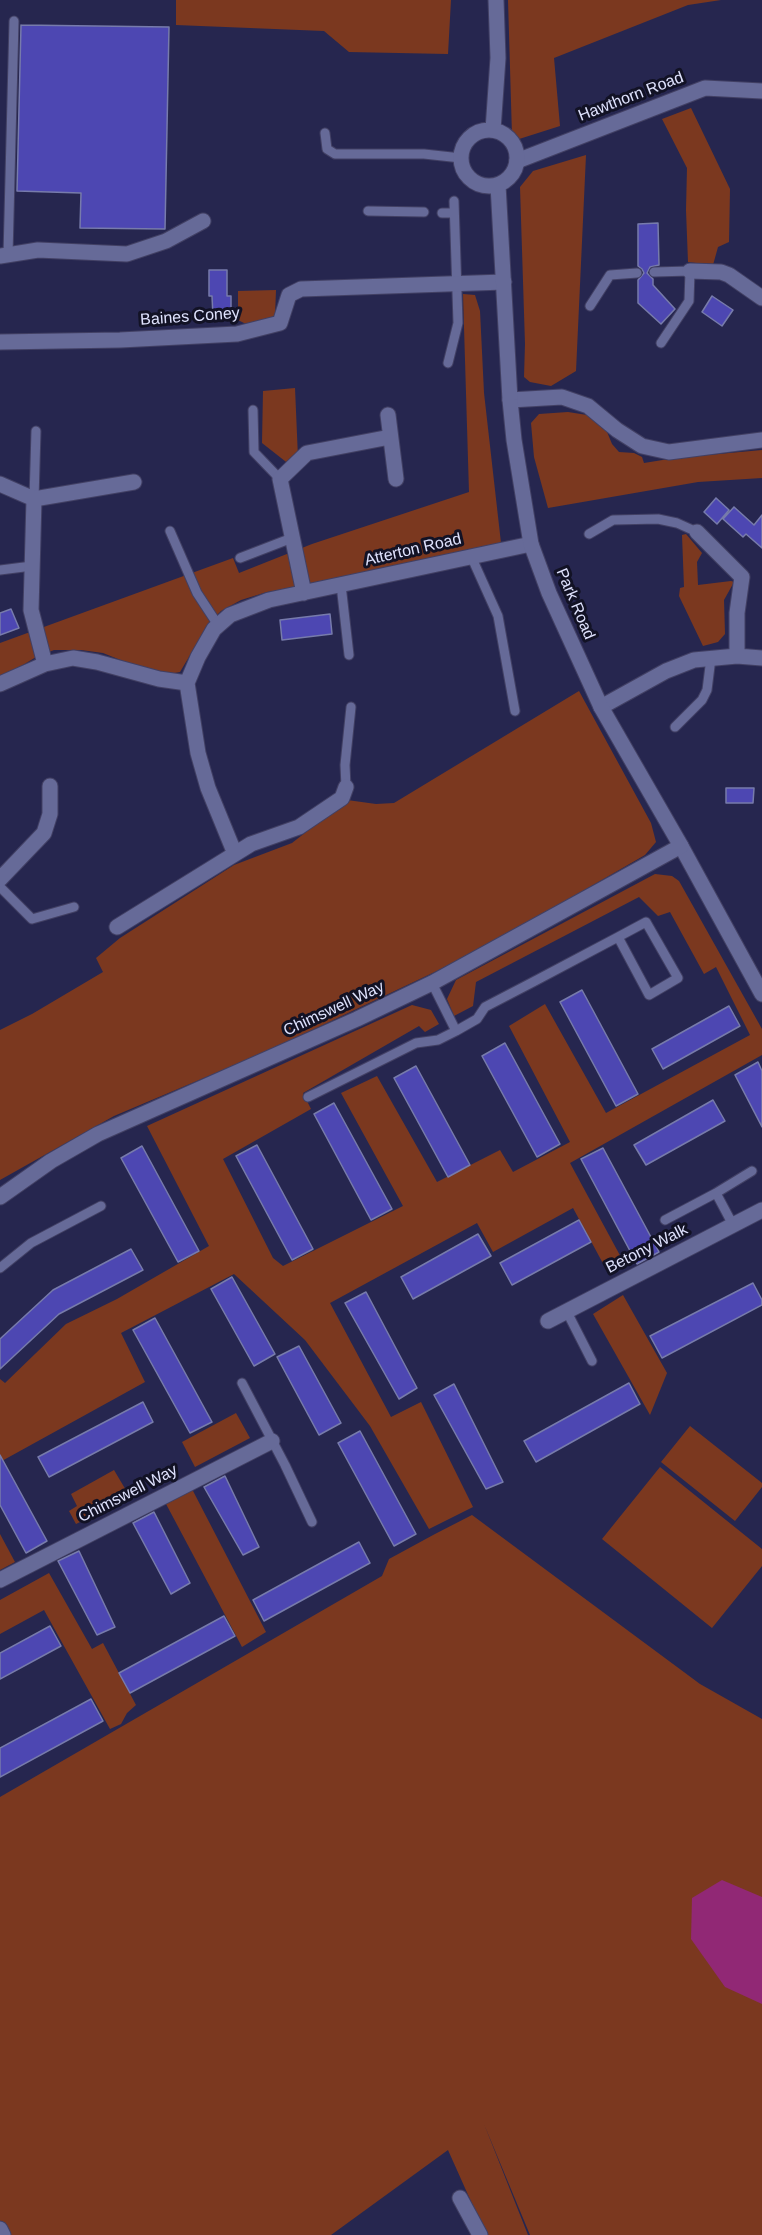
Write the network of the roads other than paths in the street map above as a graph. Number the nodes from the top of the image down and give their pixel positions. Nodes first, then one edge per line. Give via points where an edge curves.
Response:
1 (496, 0) edge
2 (14, 21) dead end
3 (762, 91) edge
4 (493, 130) junction
5 (325, 133) dead end
6 (461, 158) junction
7 (518, 160) junction
8 (498, 185) junction
9 (454, 201) dead end
10 (368, 211) dead end
11 (424, 212) dead end
12 (442, 213) dead end
13 (454, 213) junction
14 (203, 221) dead end
15 (4, 256) edge
16 (690, 271) junction
17 (654, 272) dead end
18 (637, 273) dead end
19 (504, 282) junction
20 (456, 284) junction
21 (762, 298) edge
22 (590, 306) dead end
23 (0, 342) edge
24 (661, 343) dead end
25 (448, 363) dead end
26 (510, 400) junction
27 (253, 410) dead end
28 (388, 415) dead end
29 (36, 431) dead end
30 (390, 437) junction
31 (762, 440) edge
32 (280, 479) junction
33 (396, 479) dead end
34 (134, 482) dead end
35 (0, 484) edge
36 (34, 499) junction
37 (170, 531) dead end
38 (697, 532) joint
39 (589, 534) dead end
40 (292, 538) junction
41 (531, 544) junction
42 (471, 555) junction
43 (240, 558) dead end
44 (32, 566) junction
45 (0, 570) edge
46 (341, 585) junction
47 (304, 593) junction
48 (218, 625) junction
49 (349, 655) dead end
50 (737, 656) junction
51 (711, 658) junction
52 (762, 658) edge
53 (45, 664) junction
54 (0, 684) edge
55 (187, 684) junction
56 (601, 706) junction
57 (351, 707) dead end
58 (515, 711) dead end
59 (675, 727) dead end
60 (50, 786) dead end
61 (346, 787) joint
62 (681, 846) junction
63 (235, 854) junction
64 (0, 879) edge
65 (0, 887) edge
66 (74, 907) dead end
67 (117, 927) dead end
68 (618, 937) junction
69 (432, 983) junction
70 (762, 994) edge
71 (456, 1031) junction
72 (308, 1096) dead end
73 (752, 1171) dead end
74 (716, 1193) junction
75 (0, 1197) edge
76 (100, 1206) dead end
77 (762, 1210) edge
78 (665, 1220) dead end
79 (734, 1225) junction
80 (0, 1268) edge
81 (567, 1312) junction
82 (548, 1321) dead end
83 (592, 1361) dead end
84 (242, 1383) dead end
85 (272, 1441) junction
86 (312, 1522) dead end
87 (0, 1580) edge
88 (460, 2198) dead end
89 (0, 2229) edge
90 (3, 2235) edge
91 (480, 2235) edge

1 - 4 street via 498,58
2 - 15 lane
3 - 7 street, Hawthorn Road via 705,88
4 - 6 street via 472,136
4 - 7 street via 511,140
5 - 6 lane via 327,149 335,154
6 - 8 street via 471,180 489,187
7 - 8 street via 511,177
8 - 19 street, Park Road
9 - 13 lane
10 - 11 lane
12 - 13 lane
13 - 20 lane
14 - 15 street via 166,241 128,254 38,250
16 - 17 lane
16 - 21 street via 729,274
16 - 24 lane via 689,301
18 - 22 lane via 610,274
19 - 20 street, Baines Coney
19 - 26 street, Park Road
20 - 23 street, Baines Coney via 301,288 289,296 280,323 237,334
20 - 25 lane via 458,323
26 - 31 street via 562,397 588,406 642,446 669,452
26 - 41 street, Park Road
27 - 32 lane via 254,452
28 - 30 street
29 - 36 lane
30 - 32 street via 307,453
30 - 33 street
32 - 40 street
34 - 36 street
35 - 36 street
36 - 44 street
37 - 48 lane via 197,593
38 - 39 lane via 658,519 613,520
38 - 50 street via 742,577
40 - 43 lane
40 - 47 street
41 - 42 street, Atterton Road
41 - 56 street, Park Road
42 - 46 street, Atterton Road
42 - 58 lane via 498,616
44 - 45 lane
44 - 53 street via 31,610
46 - 47 street, Atterton Road
46 - 49 lane
47 - 48 street, Atterton Road via 230,615
48 - 55 street, Atterton Road
50 - 51 street
50 - 52 street
51 - 56 street via 666,671
51 - 59 lane via 707,690
53 - 54 street
53 - 55 street via 73,658
55 - 63 street via 198,753
56 - 62 street, Park Road
57 - 61 lane
60 - 64 street via 50,814 44,833
61 - 63 street via 342,798 299,828 251,844
62 - 69 street, Chimswell Way
62 - 70 street, Park Road
63 - 67 street
65 - 66 lane via 32,919
68 - 68 lane via 646,922 678,978 650,995
68 - 71 lane via 485,1007 477,1019
69 - 71 lane
69 - 75 street, Chimswell Way via 98,1134
71 - 72 lane via 438,1040 416,1043
73 - 74 lane
74 - 78 lane
74 - 79 lane
76 - 80 lane via 31,1243
77 - 79 street, Betony Walk
79 - 81 street, Betony Walk
81 - 82 street, Betony Walk
81 - 83 lane
84 - 85 lane
85 - 86 lane
85 - 87 street, Chimswell Way
88 - 91 street
89 - 90 street

